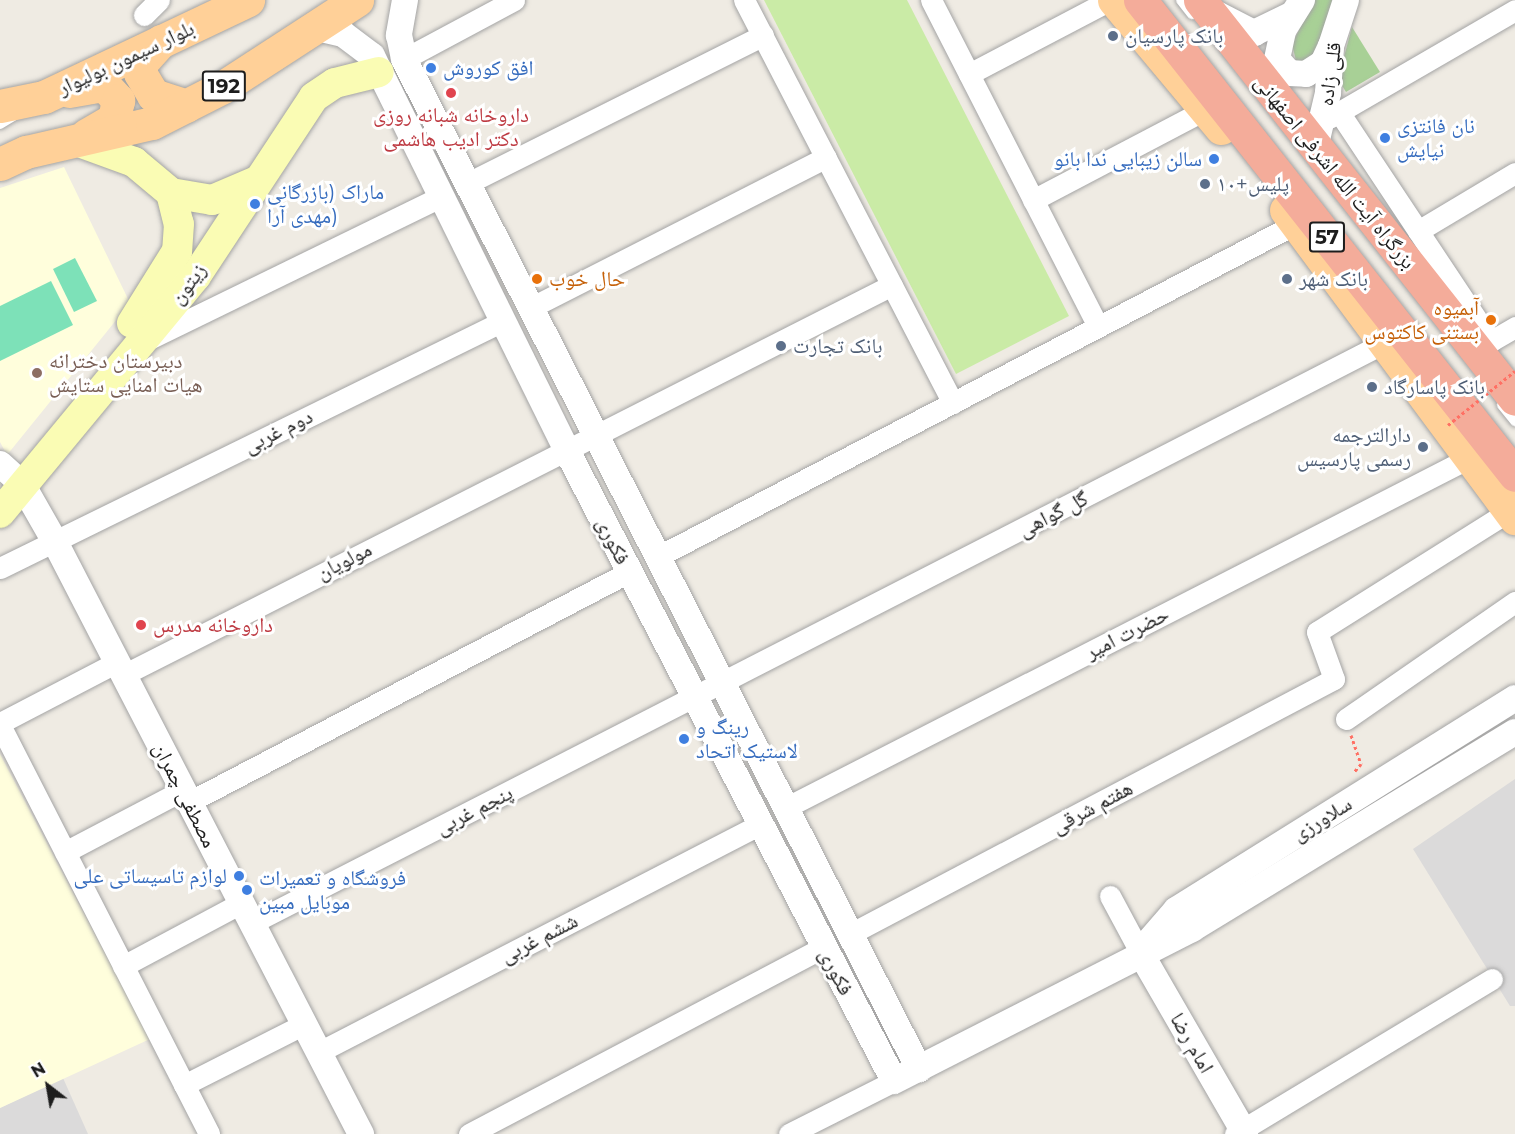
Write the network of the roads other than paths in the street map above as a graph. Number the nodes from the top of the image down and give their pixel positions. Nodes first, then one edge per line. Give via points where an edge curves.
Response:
1 (248, 0) edge
2 (357, 0) edge
3 (405, 0) edge
4 (514, 0) edge
5 (744, 0) edge
6 (931, 0) edge
7 (1112, 0) edge
8 (1140, 0) edge
9 (1158, 0) edge
10 (1181, 0) edge
11 (1346, 0) edge
12 (1299, 6) edge
13 (1201, 9) edge
14 (1515, 10) edge
15 (155, 19) edge
16 (313, 27) junction
17 (763, 34) junction
18 (1331, 46) junction
19 (392, 65) junction
20 (969, 74) junction
21 (44, 97) junction
22 (0, 106) edge
23 (186, 106) junction
24 (1206, 110) junction
25 (0, 124) edge
26 (1326, 127) junction
27 (76, 141) junction
28 (0, 152) edge
29 (826, 157) junction
30 (0, 164) edge
31 (1515, 173) edge
32 (257, 181) junction
33 (468, 183) junction
34 (171, 193) junction
35 (442, 196) junction
36 (1033, 200) junction
37 (1297, 223) junction
38 (1418, 231) junction
39 (892, 285) junction
40 (530, 308) junction
41 (503, 321) junction
42 (1098, 327) junction
43 (1515, 327) edge
44 (143, 342) junction
45 (1384, 344) junction
46 (1471, 366) dead end
47 (1515, 399) edge
48 (953, 403) junction
49 (1515, 421) edge
50 (593, 434) junction
51 (565, 447) junction
52 (1515, 455) edge
53 (1469, 458) junction
54 (7, 475) edge
55 (1515, 475) edge
56 (0, 513) edge
57 (1512, 515) edge
58 (54, 540) junction
59 (657, 557) junction
60 (0, 568) edge
61 (629, 572) junction
62 (1515, 602) edge
63 (120, 669) junction
64 (721, 684) junction
65 (696, 697) junction
66 (1515, 698) edge
67 (1346, 719) road end
68 (0, 724) edge
69 (1515, 732) edge
70 (186, 796) junction
71 (786, 808) junction
72 (760, 824) junction
73 (65, 852) junction
74 (1110, 896) dead end
75 (247, 913) junction
76 (850, 934) junction
77 (823, 947) junction
78 (1140, 952) junction
79 (123, 966) junction
80 (1492, 979) dead end
81 (304, 1024) junction
82 (319, 1052) junction
83 (919, 1069) junction
84 (894, 1081) junction
85 (184, 1085) junction
86 (1241, 1133) edge
87 (209, 1134) edge
88 (361, 1134) edge
89 (469, 1134) edge
90 (789, 1134) edge

1 - 15 main road, بلوار سیمون بولیوار
2 - 16 main road, 192
3 - 19 street, فکوری
4 - 19 street
5 - 17 street
6 - 20 street
7 - 20 street
7 - 24 main road
8 - 55 highway, 57
9 - 52 lane
10 - 13 lane
11 - 18 street, قلی زاده
12 - 13 street via 1254,33
12 - 18 street via 1278,44 1283,69 1298,74 1314,71
13 - 26 highway, بزرگراه آیت الله اشرفی اصفهانی / 57
14 - 26 street
15 - 21 main road, بلوار سیمون بولیوار
15 - 23 main road via 140,73 153,95
16 - 19 street, فکوری via 363,45
16 - 23 main road, 192
17 - 29 street
17 - 33 street
18 - 26 street, قلی زاده
19 - 32 main road, زیتون via 335,83 314,97
19 - 33 street, فکوری
19 - 35 street, فکوری
20 - 36 street
21 - 22 main road, بلوار سیمون بولیوار
21 - 25 lane
21 - 27 main road via 98,84 116,93 119,106 114,119
23 - 27 main road, 192 via 152,123
24 - 36 street
24 - 37 main road
26 - 38 street
26 - 47 highway, بزرگراه آیت الله اشرفی اصفهانی / 57
27 - 28 lane via 70,129
27 - 30 main road, 192
27 - 34 main road via 134,162
29 - 39 street
29 - 40 street
31 - 38 street
32 - 34 main road via 212,200
32 - 44 main road, زیتون via 196,276
33 - 40 street, فکوری
34 - 54 main road, زیتون via 179,224 177,251 165,278
35 - 41 street, فکوری
35 - 44 street
36 - 42 street
37 - 42 street
37 - 45 main road
38 - 43 street via 1491,341
39 - 48 street
39 - 50 street, مولویان
40 - 50 street, فکوری
41 - 51 street, فکوری
41 - 58 street, دوم غربی
42 - 48 street
44 - 54 main road, زیتون
45 - 53 main road
45 - 64 street, گل گواهی
46 - 49 lane
48 - 59 street
50 - 51 street, مولویان
50 - 59 street, فکوری
51 - 61 street, فکوری
51 - 63 street, مولویان
53 - 57 main road
53 - 71 street, حضرت امیر
54 - 56 main road, زیتون
54 - 58 street, مصطفی چمران
57 - 76 street, هفتم شرقی via 1317,632 1334,679
58 - 60 street, دوم غربی
58 - 63 street, مصطفی چمران
59 - 64 street, فکوری
61 - 65 street, فکوری
61 - 70 street
62 - 67 street
63 - 68 street, مولویان
63 - 70 street, مصطفی چمران
64 - 65 street, گل گواهی
64 - 71 street, فکوری
65 - 72 street, فکوری
65 - 75 street, پنجم غربی
66 - 78 street, سلاورزی via 1176,910
68 - 73 street
69 - 78 street, سلاورزی via 1192,929
70 - 73 street
70 - 75 street, مصطفی چمران
71 - 76 street, فکوری
72 - 77 street, فکوری
72 - 82 street, ششم غربی
73 - 79 street
74 - 78 street
75 - 79 street, پنجم غربی
75 - 81 street, مصطفی چمران
76 - 83 street, فکوری
77 - 84 street, فکوری
77 - 89 street
78 - 83 street, سلاورزی
78 - 86 street, امام رضا
79 - 85 street
80 - 86 street
81 - 82 street, مصطفی چمران
81 - 85 street
82 - 88 street, مصطفی چمران
83 - 84 street, سلاورزی
84 - 90 street
85 - 87 street

